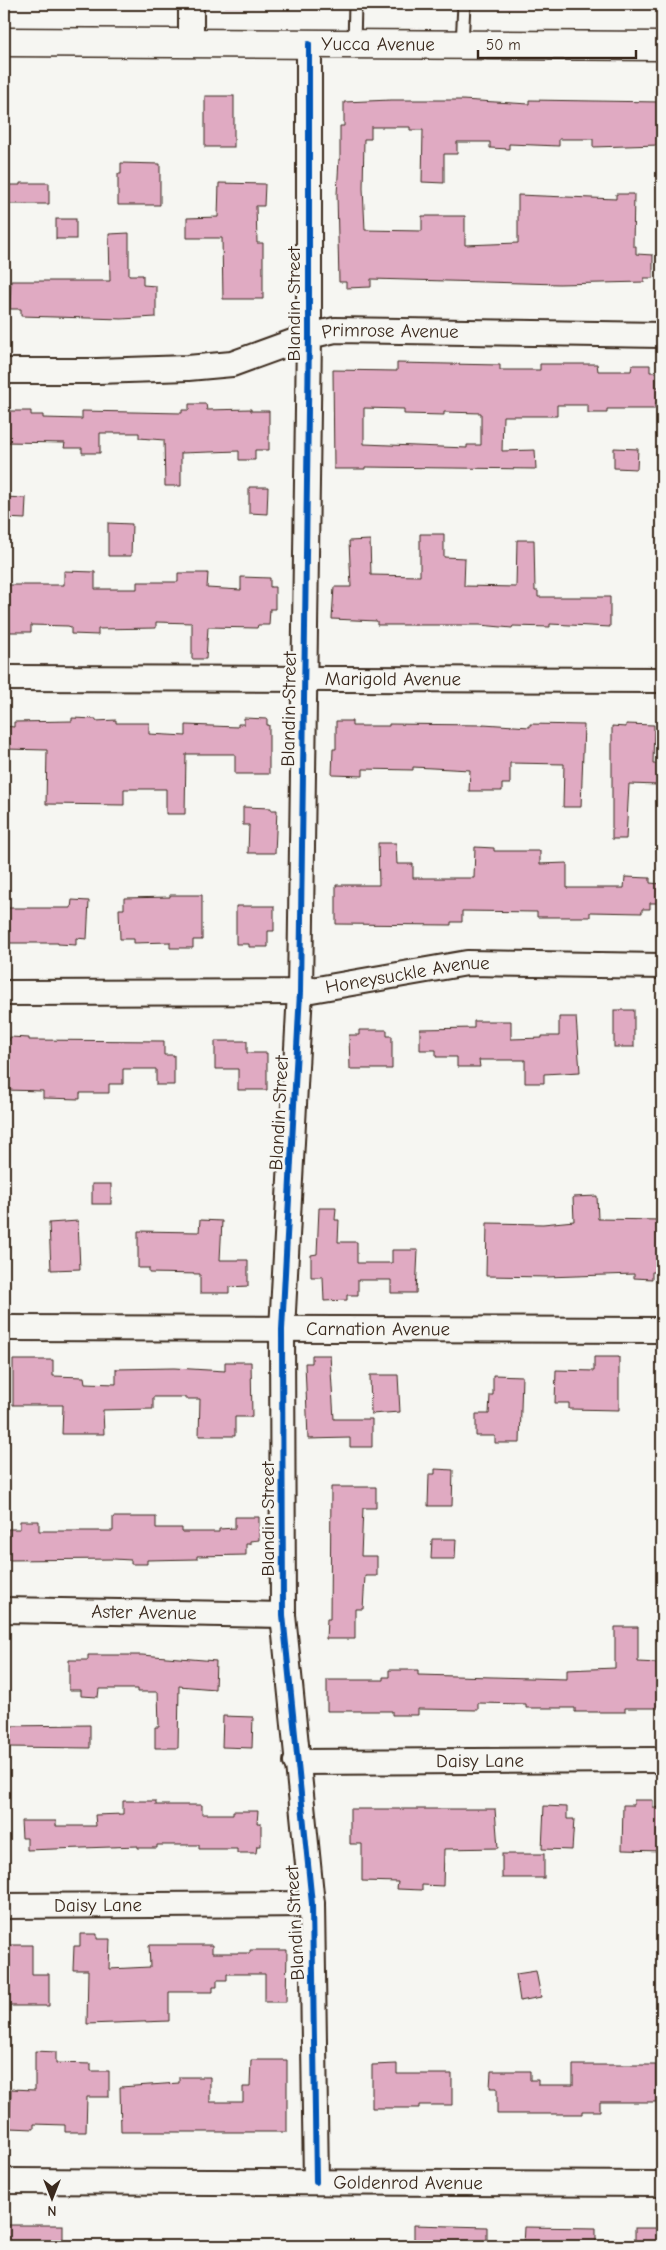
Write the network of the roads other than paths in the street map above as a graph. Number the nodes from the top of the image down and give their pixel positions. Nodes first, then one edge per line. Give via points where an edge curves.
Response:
1 (191, 4) edge
2 (355, 4) edge
3 (464, 4) edge
4 (4, 42) edge
5 (191, 43) junction
6 (309, 44) junction
7 (354, 44) junction
8 (462, 45) junction
9 (662, 46) edge
10 (662, 335) edge
11 (309, 336) junction
12 (4, 371) edge
13 (4, 678) edge
14 (304, 679) junction
15 (662, 680) edge
16 (662, 966) edge
17 (300, 992) junction
18 (4, 993) edge
19 (4, 1328) edge
20 (282, 1330) junction
21 (662, 1330) edge
22 (4, 1610) edge
23 (283, 1615) junction
24 (662, 1760) edge
25 (296, 1762) junction
26 (312, 1904) junction
27 (4, 1906) edge
28 (4, 2181) edge
29 (316, 2182) junction
30 (662, 2184) edge

1 - 5 street
2 - 7 lane
3 - 8 lane
4 - 5 street, Yucca Avenue
5 - 6 street, Yucca Avenue
6 - 7 street, Yucca Avenue
6 - 11 street, Blandin Street
7 - 8 street, Yucca Avenue
8 - 9 street, Yucca Avenue
10 - 11 street, Primrose Avenue via 335,330
11 - 12 street, Primrose Avenue via 232,364 97,372
11 - 14 street, Blandin Street
13 - 14 street, Marigold Avenue
14 - 15 street, Marigold Avenue
14 - 17 street, Blandin Street
16 - 17 street, Honeysuckle Avenue via 467,963
17 - 18 street, Honeysuckle Avenue
17 - 20 street, Blandin Street
19 - 20 street, Carnation Avenue
20 - 21 street, Carnation Avenue
20 - 23 street, Blandin Street
22 - 23 street, Aster Avenue
23 - 25 street, Blandin Street
24 - 25 street, Daisy Lane
25 - 26 street, Blandin Street
26 - 27 street, Daisy Lane
26 - 29 street, Blandin Street
28 - 29 street, Goldenrod Avenue
29 - 30 street, Goldenrod Avenue

